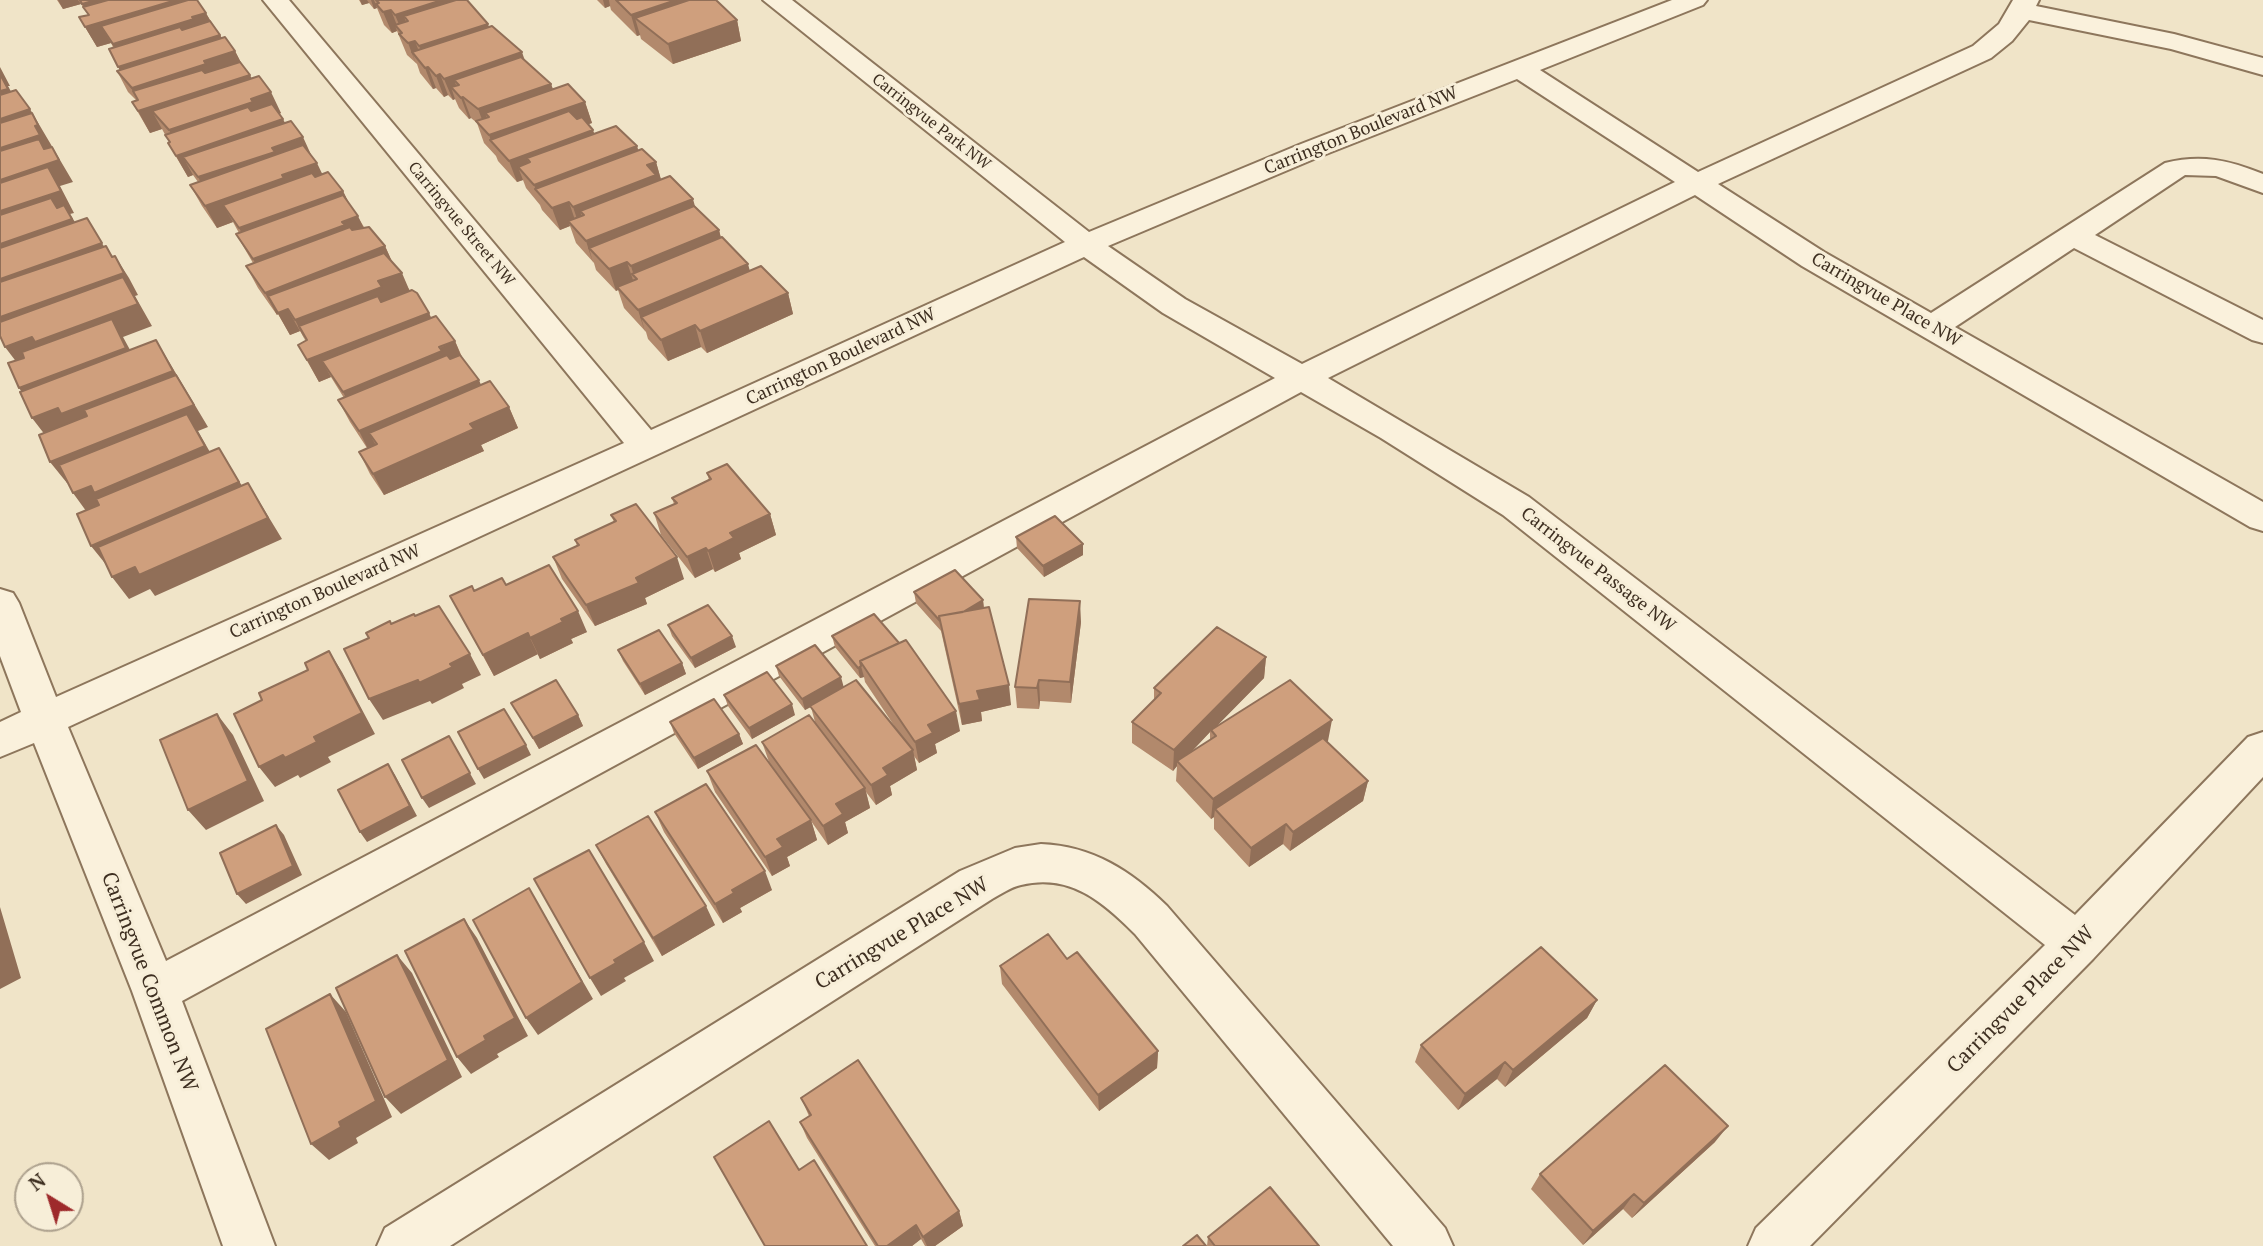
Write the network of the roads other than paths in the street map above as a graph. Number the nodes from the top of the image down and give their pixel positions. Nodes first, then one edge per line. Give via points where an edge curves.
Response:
1 (276, 0) edge
2 (776, 0) edge
3 (1694, 0) edge
4 (2024, 6) edge
5 (1519, 68) junction
6 (2263, 68) edge
7 (1695, 184) junction
8 (2263, 184) edge
9 (2072, 235) junction
10 (1086, 244) junction
11 (1932, 327) junction
12 (2263, 333) edge
13 (1301, 378) junction
14 (646, 447) junction
15 (2263, 517) edge
16 (0, 603) edge
17 (44, 720) junction
18 (0, 740) edge
19 (2263, 749) edge
20 (2077, 944) junction
21 (155, 991) junction
22 (249, 1246) edge
23 (403, 1246) edge
24 (1427, 1246) edge
25 (1774, 1246) edge

1 - 14 street, Carringvue Street NW
2 - 10 street, Carringvue Park NW
3 - 5 street, Carrington Boulevard NW
4 - 6 street via 2225,54
4 - 7 street via 2009,31 1982,52
5 - 7 street, Carringvue Place NW
5 - 10 street, Carrington Boulevard NW
7 - 11 street, Carringvue Place NW
7 - 13 street
8 - 9 street via 2218,167 2188,164
9 - 11 street
9 - 12 street
10 - 13 street, Carringvue Passage NW via 1174,306
10 - 14 street, Carrington Boulevard NW
11 - 15 street, Carringvue Place NW
13 - 20 street, Carringvue Passage NW via 1516,506
13 - 21 street
14 - 17 street, Carrington Boulevard NW
16 - 17 street, Carringvue Common NW
17 - 18 street, Carrington Boulevard NW
17 - 21 street, Carringvue Common NW
19 - 20 street, Carringvue Place NW
20 - 25 street, Carringvue Place NW
21 - 22 street, Carringvue Common NW
23 - 24 street, Carringvue Place NW via 976,885 1020,866 1067,863 1100,876 1151,920

